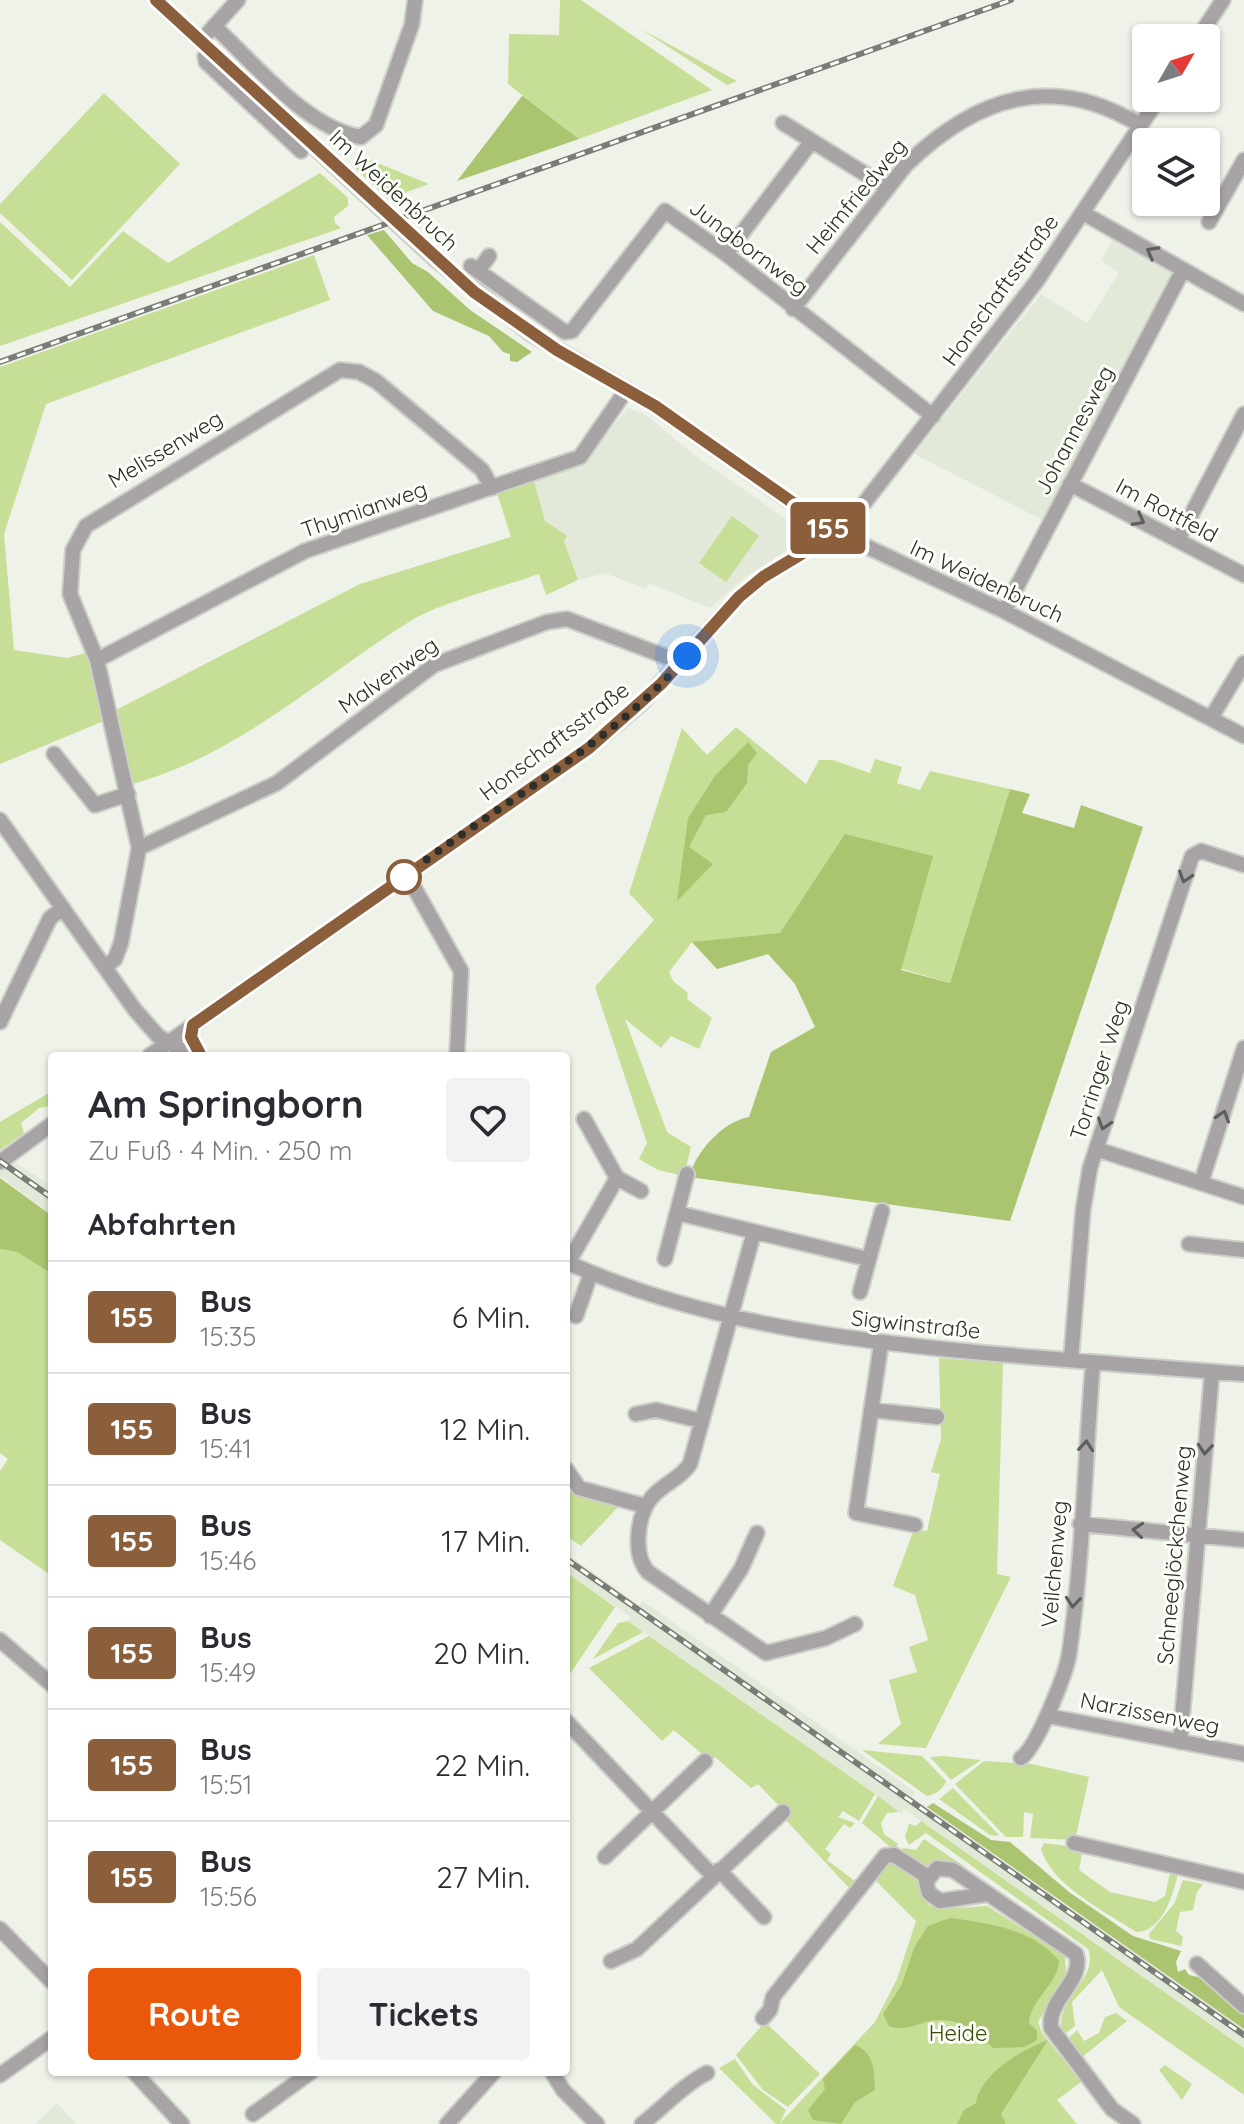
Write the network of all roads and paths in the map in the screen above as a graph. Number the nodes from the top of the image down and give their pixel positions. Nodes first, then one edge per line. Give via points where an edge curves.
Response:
1 (156, 0) edge
2 (238, 0) edge
3 (415, 0) edge
4 (1223, 0) edge
5 (1207, 24) edge
6 (214, 26) junction
7 (205, 46) junction
8 (1150, 112) edge
9 (783, 123) dead end
10 (1141, 126) junction
11 (812, 141) junction
12 (301, 151) dead end
13 (1244, 160) edge
14 (886, 187) junction
15 (1083, 213) junction
16 (1209, 222) dead end
17 (726, 254) junction
18 (489, 256) dead end
19 (1183, 270) junction
20 (1244, 304) edge
21 (793, 309) junction
22 (565, 332) junction
23 (557, 350) junction
24 (627, 389) junction
25 (1244, 414) edge
26 (933, 416) junction
27 (1070, 484) junction
28 (492, 488) junction
29 (836, 533) junction
30 (1178, 540) junction
31 (1244, 575) edge
32 (1004, 611) junction
33 (97, 660) junction
34 (1244, 663) edge
35 (679, 665) junction
36 (1211, 718) junction
37 (1244, 736) edge
38 (54, 754) dead end
39 (128, 794) junction
40 (0, 820) edge
41 (6, 842) edge
42 (139, 848) junction
43 (1244, 865) edge
44 (407, 875) junction
45 (63, 908) junction
46 (105, 967) junction
47 (0, 1022) edge
48 (193, 1025) junction
49 (167, 1043) junction
50 (1244, 1048) edge
51 (155, 1052) edge
52 (184, 1052) edge
53 (199, 1052) edge
54 (457, 1052) edge
55 (584, 1119) dead end
56 (48, 1127) edge
57 (1096, 1149) junction
58 (0, 1162) edge
59 (687, 1174) dead end
60 (617, 1178) junction
61 (1201, 1183) junction
62 (641, 1191) dead end
63 (1244, 1197) edge
64 (882, 1211) dead end
65 (677, 1213) junction
66 (754, 1232) junction
67 (1189, 1244) dead end
68 (1244, 1250) edge
69 (570, 1257) edge
70 (665, 1259) dead end
71 (868, 1259) junction
72 (570, 1263) edge
73 (591, 1273) junction
74 (860, 1292) dead end
75 (576, 1316) dead end
76 (731, 1318) junction
77 (881, 1344) junction
78 (1071, 1360) junction
79 (1093, 1362) junction
80 (1212, 1372) junction
81 (1244, 1374) edge
82 (871, 1410) junction
83 (636, 1414) dead end
84 (937, 1417) dead end
85 (701, 1421) junction
86 (570, 1475) edge
87 (645, 1506) junction
88 (1080, 1524) junction
89 (915, 1525) dead end
90 (757, 1533) dead end
91 (1198, 1536) junction
92 (1244, 1540) edge
93 (710, 1616) junction
94 (855, 1624) dead end
95 (0, 1640) edge
96 (48, 1682) edge
97 (1048, 1716) junction
98 (570, 1725) edge
99 (1180, 1742) junction
100 (1244, 1754) edge
101 (1021, 1758) dead end
102 (705, 1761) dead end
103 (651, 1811) junction
104 (783, 1812) dead end
105 (1074, 1843) dead end
106 (605, 1857) dead end
107 (716, 1873) junction
108 (928, 1877) junction
109 (1244, 1882) edge
110 (988, 1894) junction
111 (764, 1917) dead end
112 (0, 1929) edge
113 (611, 1961) dead end
114 (1197, 1964) dead end
115 (48, 1978) edge
116 (1244, 2006) edge
117 (763, 2018) dead end
118 (48, 2041) edge
119 (707, 2073) dead end
120 (0, 2075) edge
121 (138, 2076) edge
122 (305, 2076) edge
123 (490, 2076) edge
124 (555, 2076) edge
125 (253, 2114) dead end
126 (182, 2124) edge
127 (447, 2124) edge
128 (597, 2124) edge
129 (642, 2124) edge
130 (1133, 2124) edge

1 - 7 street, Im Weidenbruch
2 - 6 street
3 - 6 street via 412,24 376,125 361,137 305,111
4 - 5 street
6 - 7 street
7 - 12 street, Im Weidenbruch via 206,62
7 - 23 street, Im Weidenbruch via 436,260
8 - 10 street, Honschaftsstraße
9 - 11 street
10 - 14 street, Heimfriedweg via 1084,99 1017,98 946,130
10 - 15 street, Honschaftsstraße
11 - 14 street
11 - 17 street
13 - 16 street
14 - 21 street, Heimfriedweg
19 -> 15 street
15 - 26 street, Honschaftsstraße
17 - 21 street, Jungbornweg
17 - 22 street, Jungbornweg via 665,211 572,331
18 - 22 street, Im Weidenbruch via 475,268
19 - 20 street
19 - 27 street, Johannesweg
21 - 26 street, Jungbornweg
22 - 23 street
23 - 24 street, Im Weidenbruch
24 - 28 street, Thymianweg via 580,457
24 - 29 street, Im Weidenbruch
25 - 30 street
26 - 29 street, Honschaftsstraße
27 -> 30 street, Im Rottfeld
27 - 32 street, Johannesweg
28 - 33 street, Thymianweg via 305,551
28 - 33 street, Melissenweg via 482,470 376,381 340,370 86,526 73,550 70,594
29 - 32 street, Im Weidenbruch
29 - 35 street, Honschaftsstraße via 751,587
30 - 31 street, Im Rottfeld
32 - 36 street, Im Weidenbruch
33 - 39 street, Melissenweg
34 - 36 street
35 - 42 street, Malvenweg via 567,619 547,622 434,665 277,783
35 - 44 street, Honschaftsstraße via 598,741
36 - 37 street, Im Weidenbruch
38 - 39 street via 95,805
39 - 42 street, Melissenweg
40 - 41 street
41 - 45 street
42 - 46 street, Melissenweg via 121,943
43 -> 57 street, Torringer Weg via 1201,851 1192,856
44 - 48 street, Honschaftsstraße
44 - 54 street via 461,971
45 - 46 street
45 - 47 street via 50,918
46 - 49 street
48 - 49 street, Honschaftsstraße
48 - 53 street via 191,1037
49 - 51 street, Honschaftsstraße
49 - 52 street
61 -> 50 street
55 - 60 street
56 - 58 street
57 - 61 street
57 - 78 street, Torringer Weg via 1085,1200
59 - 65 street
60 - 62 street
60 - 69 street
61 - 63 street
64 - 71 street
65 - 66 street
65 - 70 street
66 - 71 street
66 - 76 street
67 - 68 street
71 - 74 street
72 - 73 street, Sigwinstraße
73 - 75 street
73 - 76 street, Sigwinstraße
76 - 77 street, Sigwinstraße
76 - 85 street
77 - 78 street, Sigwinstraße
77 - 82 street
78 - 79 street, Sigwinstraße
79 - 80 street, Sigwinstraße
88 -> 79 street, Veilchenweg
80 - 81 street, Sigwinstraße
80 -> 91 street, Schneeglöckchenweg
82 - 84 street
82 - 89 street via 856,1513
83 - 85 street via 656,1410
85 - 87 street via 686,1471
86 - 87 street via 579,1488
87 - 93 street via 638,1541 641,1564
91 -> 88 street
88 -> 97 street, Veilchenweg via 1068,1658
90 - 93 street
91 - 92 street
91 - 99 street, Schneeglöckchenweg
93 - 94 street via 766,1653 826,1638
95 - 96 street
97 - 99 street, Narzissenweg
97 - 101 street, Veilchenweg via 1029,1753
98 - 103 street
99 - 100 street, Narzissenweg
102 - 103 street
103 - 106 street
103 - 107 street
104 - 107 street
105 - 109 street
107 - 111 street
107 - 113 street via 637,1949
108 - 110 street via 937,1868 948,1868
108 - 110 street via 929,1893 940,1901
108 - 117 street via 894,1855 885,1856 773,1997
110 - 130 street via 1076,1954 1078,1968 1053,2008 1051,2028 1112,2109
112 - 115 street
114 - 116 street
118 - 120 street
119 - 129 street via 690,2080
121 - 126 street
122 - 125 street
123 - 127 street
124 - 128 street

